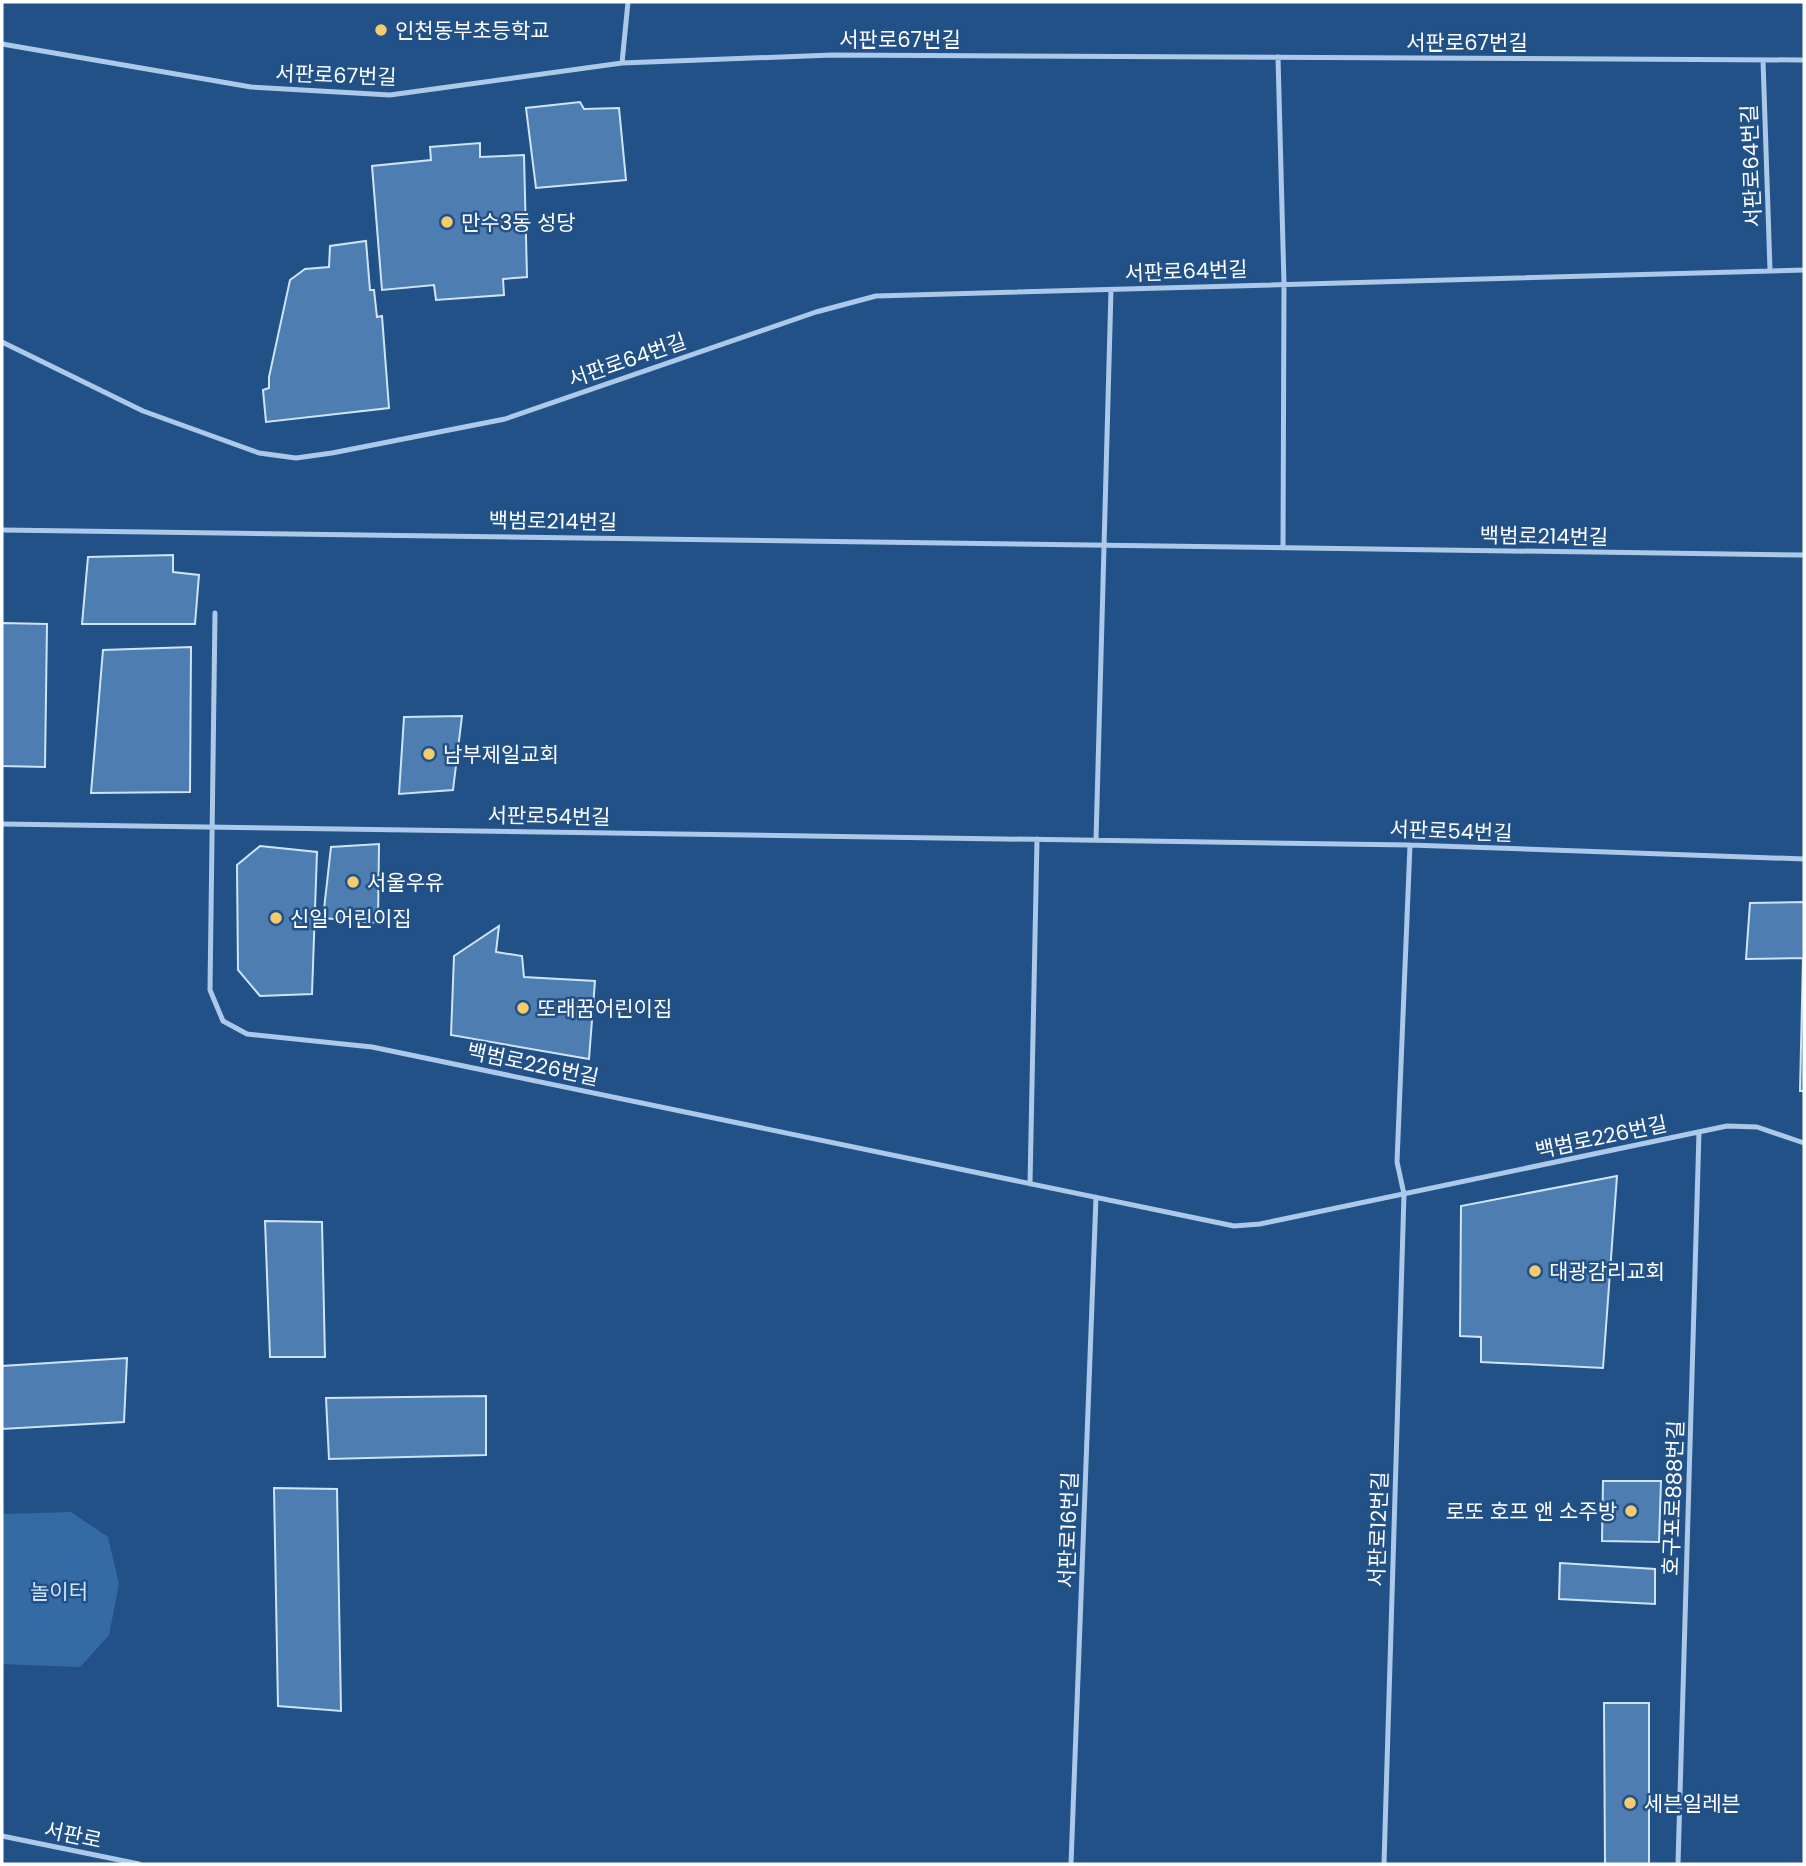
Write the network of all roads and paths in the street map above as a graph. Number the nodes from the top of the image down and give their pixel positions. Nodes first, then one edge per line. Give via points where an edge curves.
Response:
1 (628, 2) edge
2 (2, 44) edge
3 (1278, 57) junction
4 (1763, 60) junction
5 (1804, 60) edge
6 (622, 63) junction
7 (1804, 270) edge
8 (1770, 271) junction
9 (1283, 284) junction
10 (1111, 289) junction
11 (2, 342) edge
12 (2, 530) edge
13 (1104, 545) junction
14 (1283, 548) junction
15 (1804, 555) edge
16 (215, 613) dead end
17 (2, 824) edge
18 (211, 827) junction
19 (1037, 839) junction
20 (1096, 840) junction
21 (1410, 845) junction
22 (1804, 859) edge
23 (1699, 1132) junction
24 (1804, 1143) edge
25 (1030, 1184) junction
26 (1404, 1194) junction
27 (1096, 1197) junction
28 (2, 1836) edge
29 (139, 1864) edge
30 (1071, 1864) edge
31 (1384, 1864) edge
32 (1678, 1864) edge

1 - 6 lane
2 - 6 lane, 서판로67번길 via 251,87 390,95
3 - 4 lane, 서판로67번길
3 - 6 lane, 서판로67번길 via 832,55
3 - 9 lane
4 - 5 lane, 서판로67번길
4 - 8 lane, 서판로64번길
7 - 8 lane, 서판로64번길
8 - 9 lane, 서판로64번길
9 - 10 lane, 서판로64번길
9 - 14 lane
10 - 11 lane, 서판로64번길 via 876,296 816,312 505,419 296,458 259,453 144,411
10 - 13 lane
12 - 13 lane, 백범로214번길
13 - 14 lane, 백범로214번길
13 - 20 lane
14 - 15 lane, 백범로214번길
16 - 18 lane, 백범로226번길
17 - 18 lane, 서판로54번길
18 - 19 lane, 서판로54번길
18 - 25 lane, 백범로226번길 via 210,990 223,1021 247,1034 372,1047
19 - 20 lane, 서판로54번길
19 - 25 lane
20 - 21 lane, 서판로54번길
21 - 22 lane, 서판로54번길
21 - 26 lane via 1397,1162
23 - 24 lane, 백범로226번길 via 1727,1126 1757,1127
23 - 26 lane, 백범로226번길
23 - 32 lane, 호구포로888번길
25 - 27 lane, 백범로226번길
26 - 27 lane, 백범로226번길 via 1234,1226
26 - 31 lane, 서판로12번길
27 - 30 lane, 서판로16번길
28 - 29 lane, 서판로

